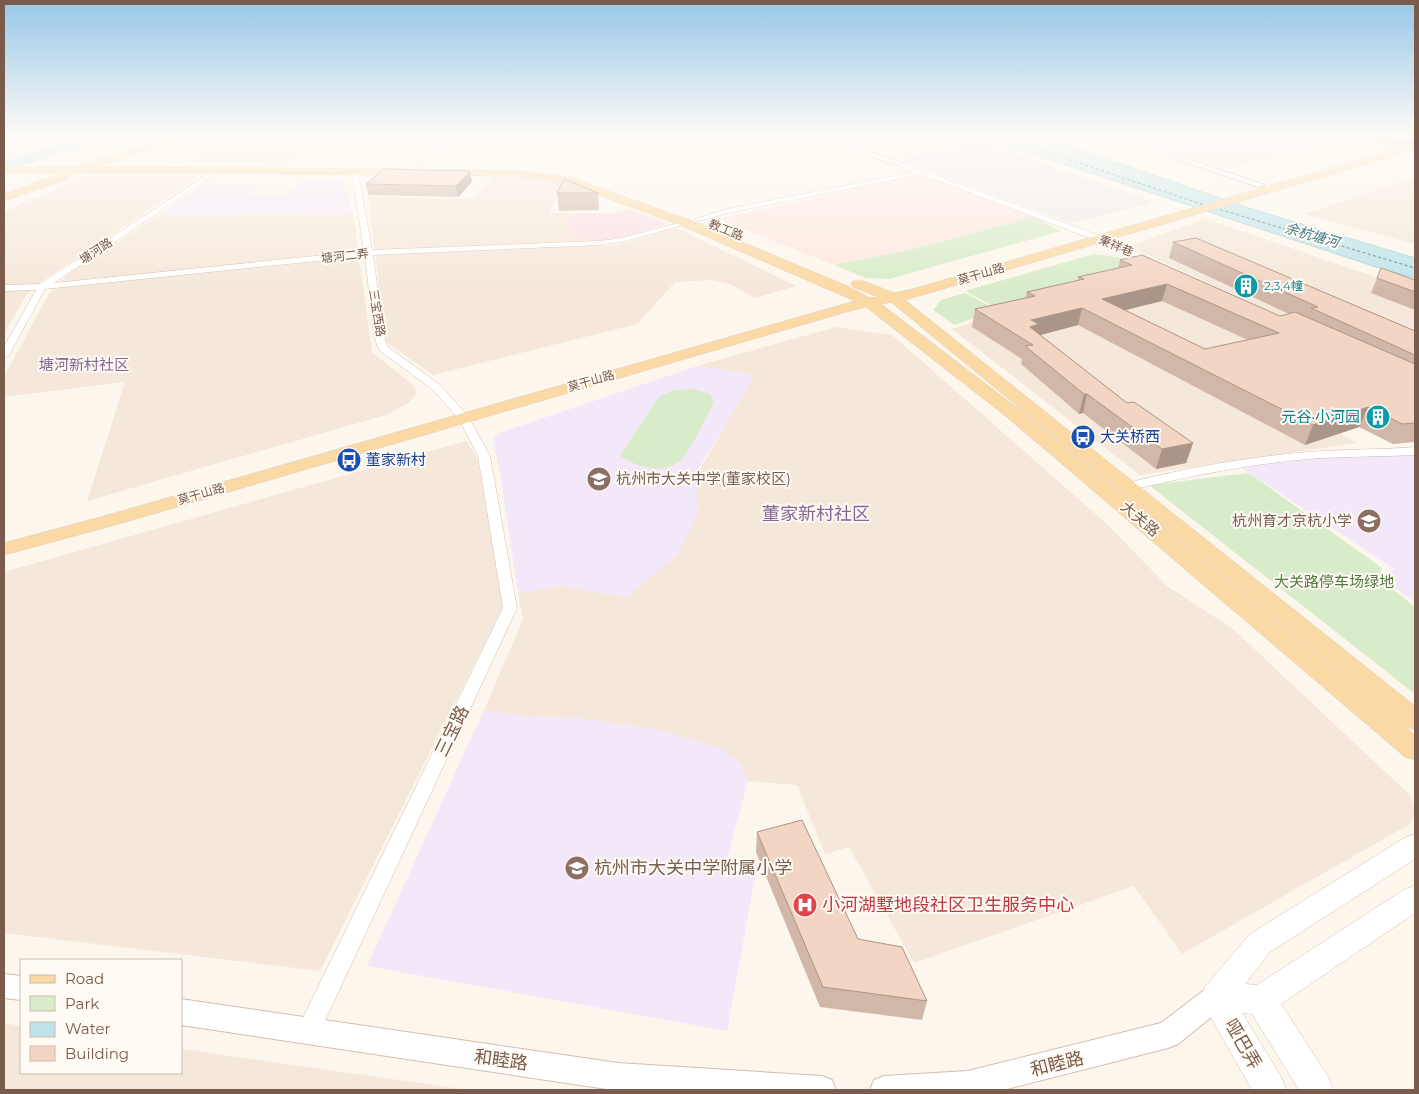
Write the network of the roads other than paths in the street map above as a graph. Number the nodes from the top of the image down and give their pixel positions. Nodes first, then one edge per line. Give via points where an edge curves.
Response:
1 (21, 188) edge
2 (32, 188) edge
3 (190, 188) edge
4 (358, 188) edge
5 (594, 188) edge
6 (613, 188) edge
7 (842, 188) edge
8 (965, 188) edge
9 (1256, 188) edge
10 (1267, 188) edge
11 (1245, 194) junction
12 (4, 195) edge
13 (4, 198) edge
14 (698, 219) junction
15 (686, 223) junction
16 (1094, 237) junction
17 (368, 253) junction
18 (1161, 266) edge
19 (42, 287) junction
20 (4, 288) edge
21 (875, 298) junction
22 (4, 354) edge
23 (461, 414) junction
24 (1415, 451) edge
25 (1139, 484) dead end
26 (4, 538) edge
27 (4, 549) edge
28 (1415, 720) edge
29 (1415, 750) edge
30 (1415, 845) edge
31 (1415, 898) edge
32 (4, 986) edge
33 (20, 988) edge
34 (1216, 997) junction
35 (1261, 1000) junction
36 (182, 1012) edge
37 (308, 1032) junction
38 (616, 1084) edge
39 (822, 1090) edge
40 (884, 1090) edge
41 (1270, 1090) edge
42 (1317, 1090) edge

1 - 12 main road
2 - 13 main road
3 - 19 street, 塘河路
4 - 17 street, 三宝西路
5 - 15 main road, 教工路
6 - 14 main road, 教工路
7 - 14 street
8 - 16 street, 秉祥巷
9 - 11 main road
10 - 11 main road
11 - 16 main road, 莫干山路
14 - 21 main road, 教工路
15 - 17 street, 塘河二弄 via 599,243
15 - 21 main road, 教工路
16 - 18 street, 秉祥巷
16 - 21 main road, 莫干山路
16 - 21 main road, 莫干山路
17 - 19 street, 塘河二弄
17 - 23 street, 三宝西路 via 383,348 436,387
19 - 20 street, 塘河二弄
19 - 22 street, 塘河路
21 - 23 main road, 莫干山路
21 - 28 main road, 大关路
21 - 29 main road, 大关路
23 - 26 main road, 莫干山路
23 - 27 main road, 莫干山路
23 - 37 street, 三宝路 via 484,456 510,608
24 - 25 street via 1333,453 1274,459
30 - 34 main road, 和睦路 via 1260,943
31 - 35 main road
32 - 33 street
34 - 35 main road
34 - 40 street, 和睦路 via 1168,1035 968,1085
34 - 41 main road, 哑巴弄
35 - 42 main road
36 - 37 street, 和睦路
37 - 38 street, 和睦路
38 - 39 street, 和睦路

